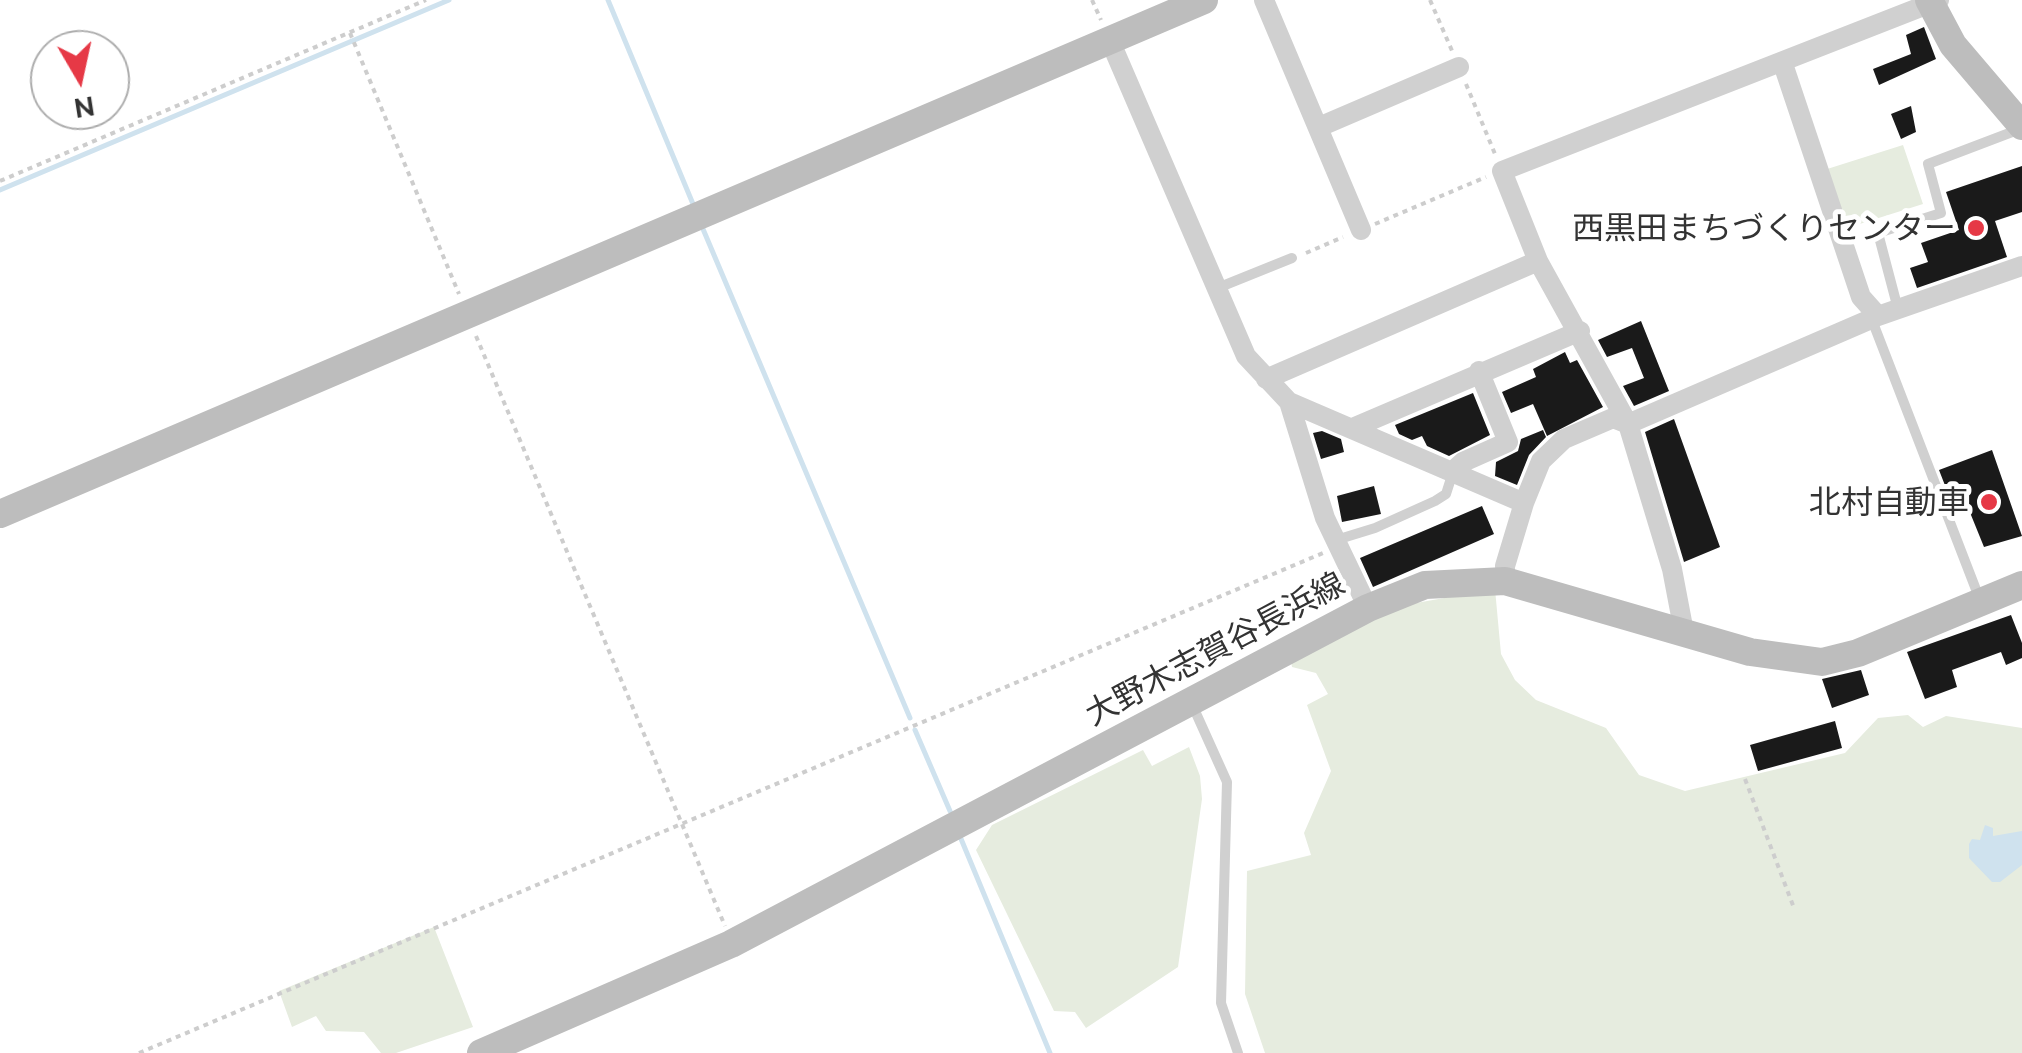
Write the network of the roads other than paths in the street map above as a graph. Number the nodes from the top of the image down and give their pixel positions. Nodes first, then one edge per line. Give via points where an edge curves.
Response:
1 (1204, 0) edge
2 (1264, 0) edge
3 (1933, 1) edge
4 (1110, 43) junction
5 (1783, 64) junction
6 (1459, 67) dead end
7 (1319, 127) junction
8 (2022, 127) edge
9 (1362, 230) road end
10 (1292, 258) road end
11 (1538, 262) junction
12 (2022, 266) edge
13 (1215, 290) junction
14 (1898, 308) junction
15 (1875, 318) junction
16 (1580, 331) junction
17 (1479, 371) junction
18 (1266, 379) junction
19 (1289, 402) junction
20 (1628, 424) junction
21 (1355, 428) junction
22 (1453, 471) junction
23 (1524, 503) junction
24 (0, 514) edge
25 (1338, 543) junction
26 (1506, 581) junction
27 (2022, 585) edge
28 (1980, 600) junction
29 (1368, 608) junction
30 (1684, 632) junction
31 (1191, 701) junction
32 (480, 1053) edge
33 (1238, 1053) edge

1 - 4 main road
2 - 7 street
3 - 5 street
3 - 8 main road via 1953,45
4 - 13 street
4 - 24 main road
5 - 11 street via 1502,170
5 - 15 street via 1861,297
6 - 7 street
7 - 9 street
8 - 14 lane via 1928,164 1941,213 1878,233
10 - 13 lane
11 - 16 street
11 - 18 street
12 - 14 street
13 - 18 street via 1246,356
14 - 15 street
15 - 20 street
15 - 28 lane
16 - 17 street
16 - 20 street
17 - 21 street
17 - 22 street via 1508,442
18 - 19 street
19 - 21 street
19 - 25 street
20 - 23 street via 1613,418 1550,449
20 - 30 street
21 - 22 street
22 - 23 street
22 - 25 lane via 1446,494
23 - 26 street
25 - 29 street
26 - 29 main road, 大野木志賀谷長浜線 via 1426,586
26 - 30 main road, 大野木志賀谷長浜線
27 - 28 main road, 大野木志賀谷長浜線
28 - 30 main road, 大野木志賀谷長浜線 via 1822,662 1750,652
29 - 31 main road, 大野木志賀谷長浜線
31 - 32 main road, 大野木志賀谷長浜線 via 732,944
31 - 33 lane via 1228,782 1221,1003

